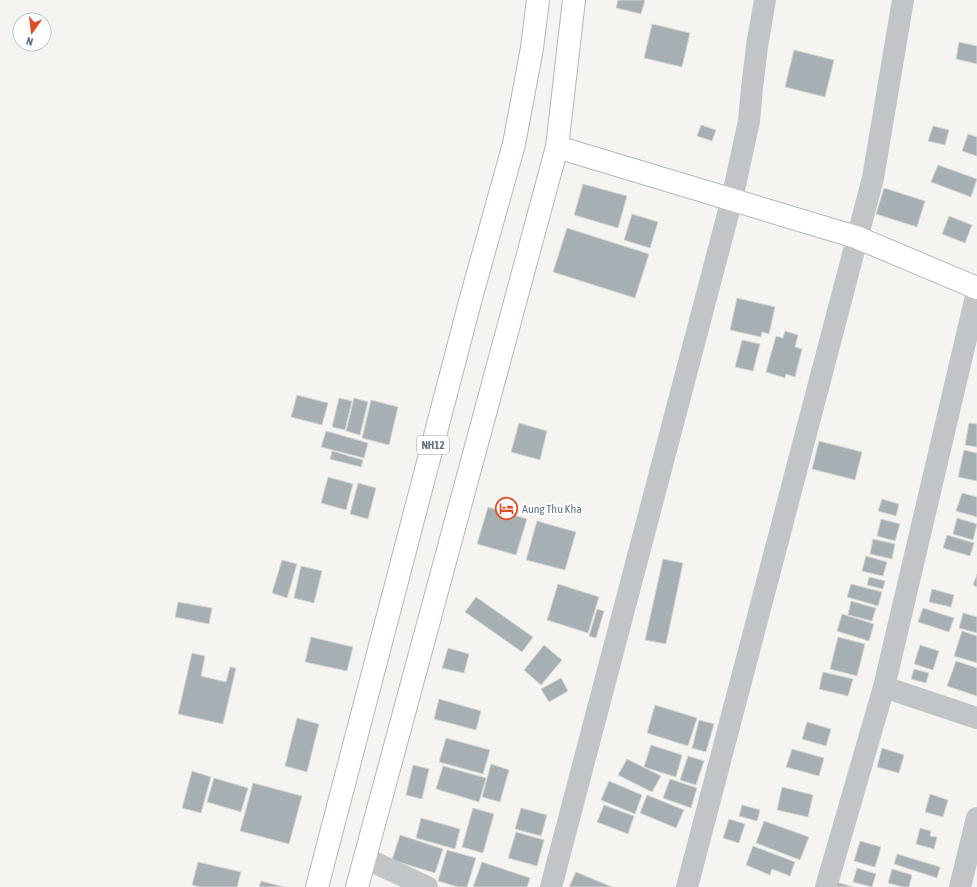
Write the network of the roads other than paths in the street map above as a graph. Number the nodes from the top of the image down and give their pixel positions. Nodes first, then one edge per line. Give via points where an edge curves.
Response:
1 (538, 0) edge
2 (574, 0) edge
3 (765, 0) edge
4 (902, 0) edge
5 (557, 147) junction
6 (732, 199) junction
7 (856, 238) junction
8 (977, 288) edge
9 (977, 292) edge
10 (884, 687) junction
11 (977, 718) edge
12 (977, 818) edge
13 (365, 858) junction
14 (317, 887) edge
15 (358, 887) edge
16 (427, 887) edge
17 (551, 887) edge
18 (687, 887) edge
19 (826, 887) edge
20 (960, 887) edge

1 - 14 main road, NH12 via 514,144 465,321
2 - 5 main road
3 - 6 street via 749,121
4 - 7 street via 873,178
5 - 6 main road
5 - 13 main road
6 - 7 main road
6 - 17 street
7 - 8 main road
7 - 18 street
9 - 10 street
10 - 11 street
10 - 19 street
12 - 20 street
13 - 15 main road
13 - 16 street

